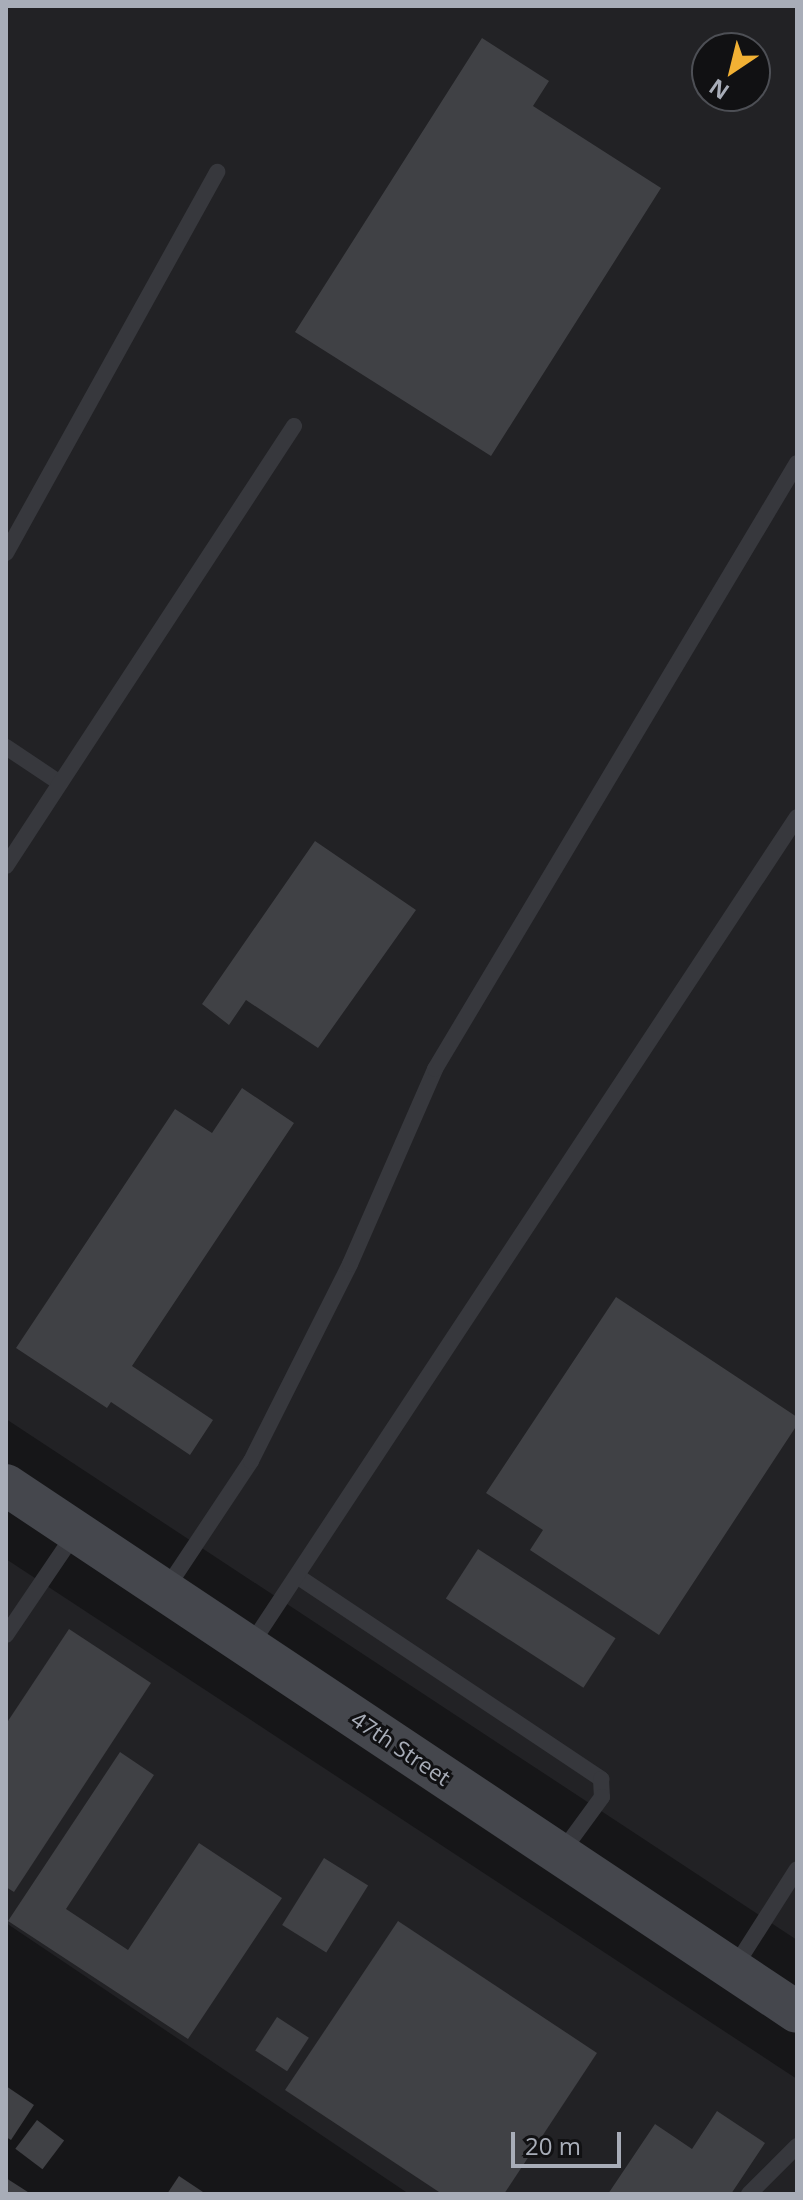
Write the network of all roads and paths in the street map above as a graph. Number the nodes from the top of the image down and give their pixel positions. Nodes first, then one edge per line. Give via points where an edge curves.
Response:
1 (217, 172) dead end
2 (294, 426) dead end
3 (797, 463) edge
4 (6, 553) edge
5 (6, 747) edge
6 (60, 783) junction
7 (797, 817) edge
8 (6, 866) edge
9 (6, 1485) edge
10 (76, 1531) junction
11 (297, 1576) junction
12 (165, 1591) junction
13 (6, 1635) edge
14 (249, 1647) junction
15 (560, 1854) junction
16 (797, 1869) edge
17 (733, 1969) junction
18 (797, 2012) edge
19 (797, 2146) edge
20 (749, 2194) edge

1 - 4 lane
2 - 6 lane
3 - 12 lane via 435,1069 350,1264 251,1461
5 - 6 lane
6 - 8 lane
7 - 11 lane
9 - 10 main road, 47th Street
10 - 12 main road, 47th Street
10 - 13 lane
11 - 14 lane
11 - 15 lane via 601,1779 602,1797
12 - 14 main road, 47th Street
14 - 15 main road, 47th Street
15 - 17 main road, 47th Street
16 - 17 lane
17 - 18 main road, 47th Street
19 - 20 lane

